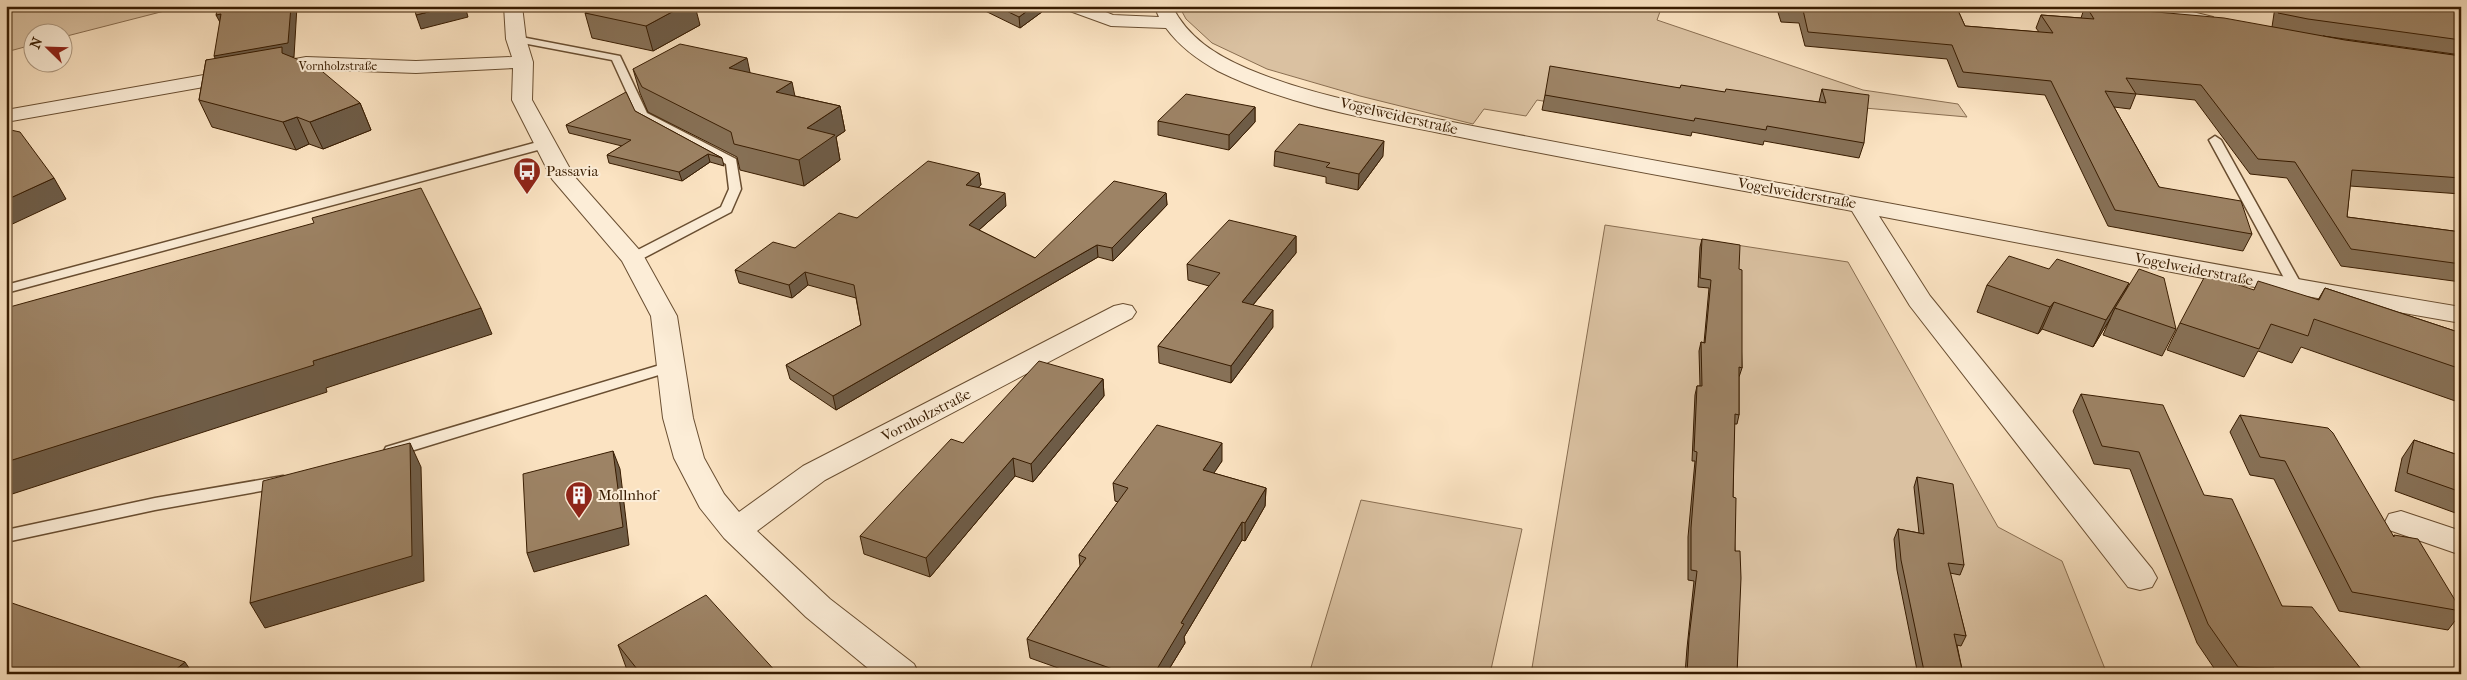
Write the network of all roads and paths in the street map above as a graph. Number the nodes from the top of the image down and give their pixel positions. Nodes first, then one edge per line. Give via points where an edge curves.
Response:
1 (513, 6) edge
2 (1073, 6) edge
3 (2144, 6) edge
4 (1166, 14) edge
5 (2221, 24) edge
6 (520, 51) junction
7 (6, 116) edge
8 (2215, 140) dead end
9 (545, 144) junction
10 (1860, 205) junction
11 (633, 258) junction
12 (6, 289) edge
13 (2298, 289) junction
14 (1123, 312) dead end
15 (2461, 315) edge
16 (670, 367) junction
17 (377, 455) edge
18 (301, 477) edge
19 (2401, 522) dead end
20 (736, 530) junction
21 (6, 536) edge
22 (2461, 543) edge
23 (2140, 578) dead end
24 (901, 674) edge

1 - 6 street
2 - 4 street via 1111,20
3 - 5 street
4 - 10 street, Vogelweiderstraße via 1193,47 1226,67 1275,86 1394,117 1499,139
6 - 7 street, Vornholzstraße via 416,68 306,63
6 - 9 street via 522,100
6 - 11 lane, Vornholzstraße via 616,58 642,115 732,162 735,189 726,209
8 - 13 lane
9 - 11 street via 564,179
9 - 12 lane
10 - 13 street, Vogelweiderstraße
10 - 23 street via 1919,300
11 - 16 street via 664,316
13 - 15 street, Vogelweiderstraße
14 - 20 street, Vornholzstraße via 814,473
16 - 17 lane
16 - 20 street via 678,418 689,458 711,500
18 - 21 lane
19 - 22 street
20 - 24 street via 818,608

